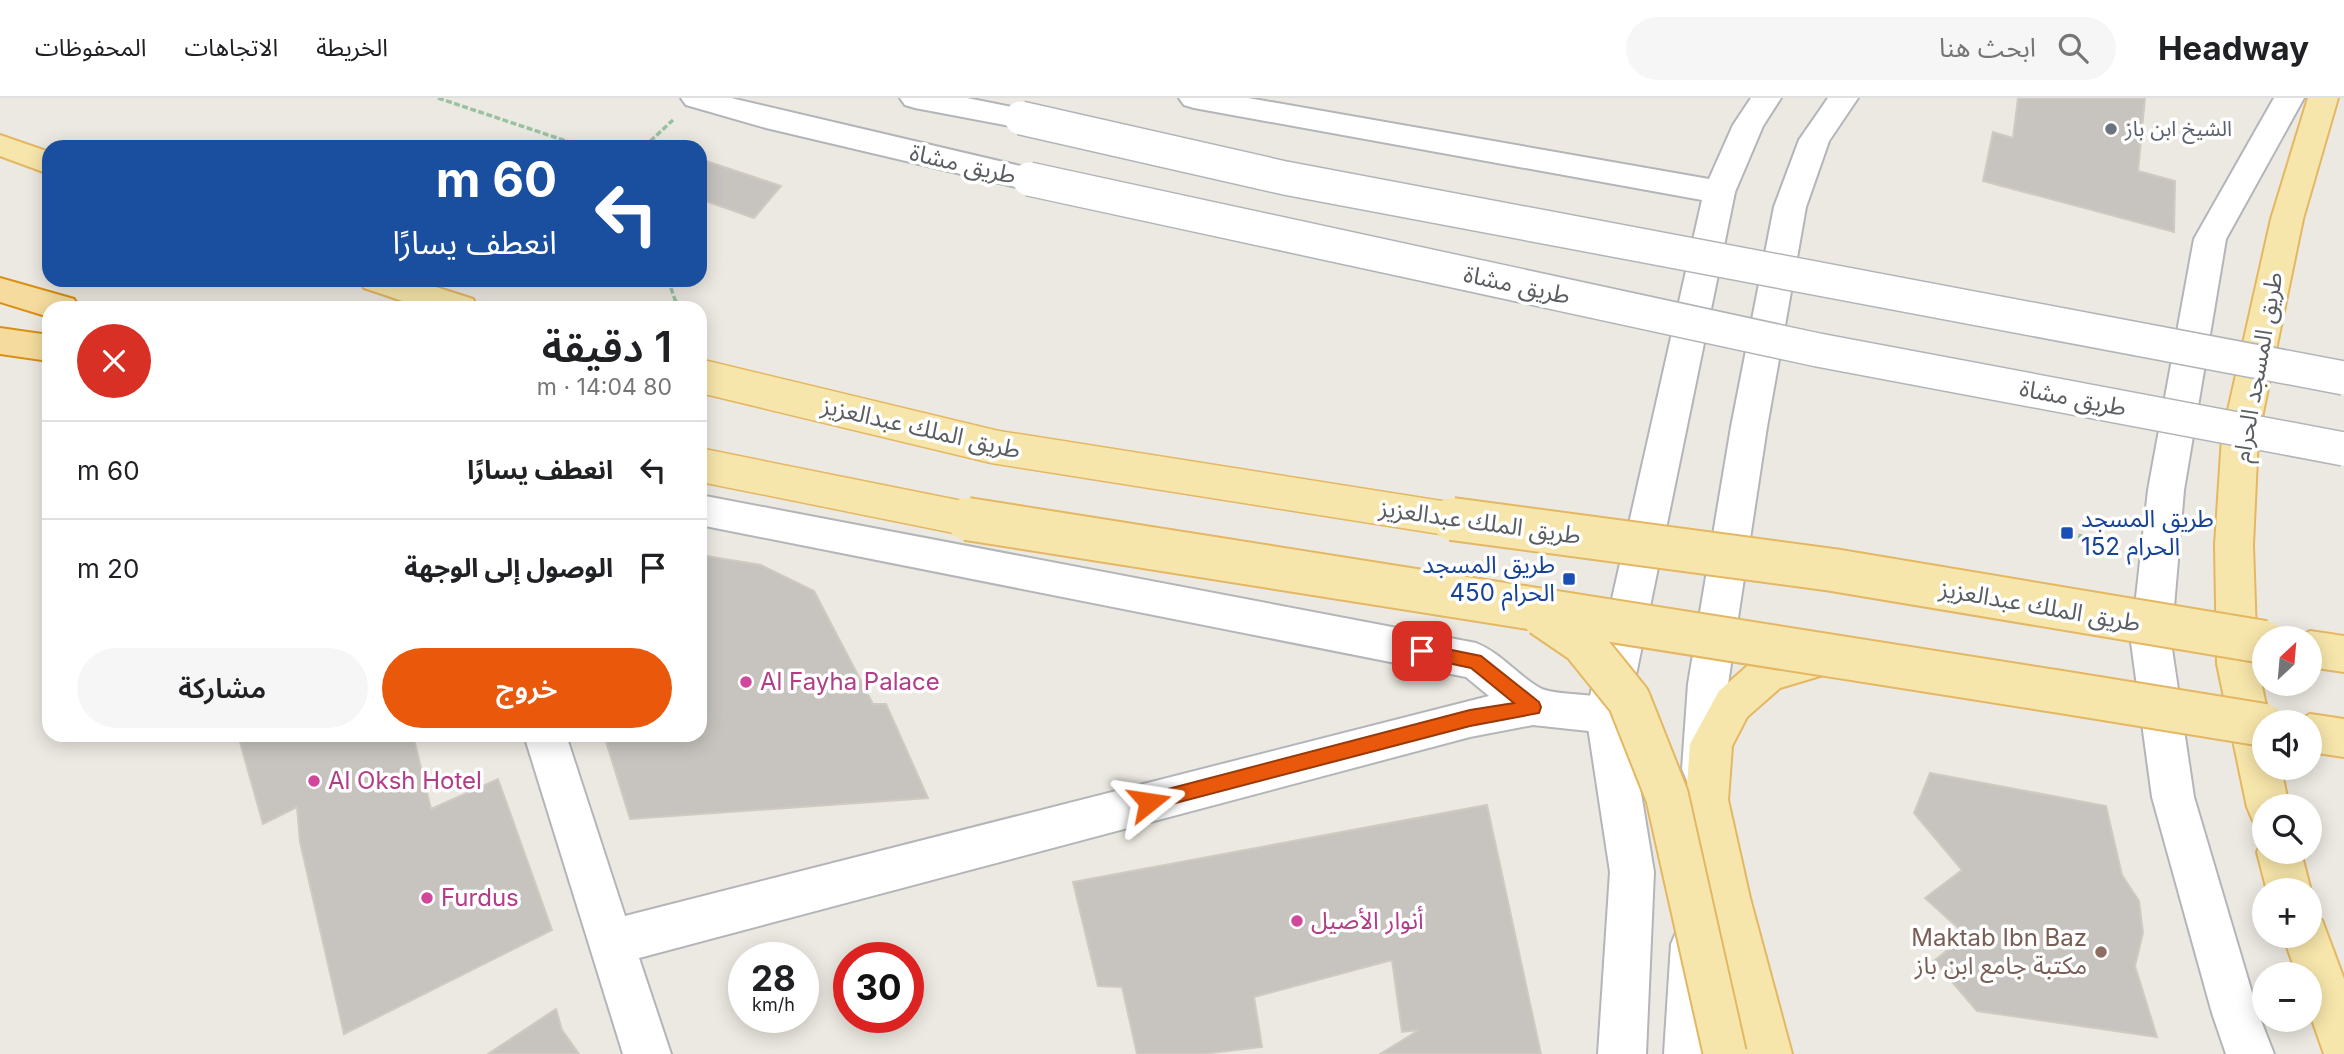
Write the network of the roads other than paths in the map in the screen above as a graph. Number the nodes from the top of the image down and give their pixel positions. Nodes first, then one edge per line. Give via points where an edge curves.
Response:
1 (696, 98) edge
2 (915, 98) edge
3 (1194, 98) edge
4 (1766, 98) edge
5 (1843, 98) edge
6 (2289, 98) edge
7 (2323, 98) edge
8 (0, 145) edge
9 (42, 160) edge
10 (1719, 192) junction
11 (397, 287) edge
12 (0, 290) edge
13 (440, 301) edge
14 (42, 302) edge
15 (0, 341) edge
16 (42, 347) edge
17 (2344, 377) edge
18 (707, 378) edge
19 (2344, 449) edge
20 (707, 466) edge
21 (707, 511) edge
22 (1534, 610) junction
23 (2252, 640) edge
24 (2322, 651) edge
25 (2344, 654) edge
26 (1838, 655) junction
27 (1533, 707) junction
28 (1607, 714) junction
29 (2252, 723) edge
30 (2322, 735) edge
31 (2344, 738) edge
32 (547, 742) edge
33 (2266, 794) edge
34 (613, 942) junction
35 (2310, 948) edge
36 (2344, 1045) edge
37 (647, 1054) edge
38 (1622, 1054) edge
39 (1688, 1054) edge
40 (1725, 1054) edge
41 (1768, 1054) edge
42 (2250, 1054) edge

1 - 19 street, طريق مشاة, bridge via 1029,179 1818,350
2 - 17 street, bridge via 1285,178
3 - 10 street
4 - 10 street via 1748,125
5 - 39 street via 1814,140 1790,207 1707,684
6 - 42 street via 2210,239 2166,490 2151,642 2173,797
7 - 33 main road, طريق المسجد الحرام via 2287,219 2240,438 2234,545 2237,664
8 - 9 main road
10 - 28 street
11 - 13 main road
12 - 14 highway
15 - 16 highway
18 - 23 main road, طريق الملك عبدالعزيز, bridge via 995,447 1485,524 1833,570
20 - 22 main road, bridge via 950,516
21 - 27 street via 1476,661
22 - 26 main road, bridge
22 - 40 main road, bridge via 1583,643 1629,700 1667,796
24 - 25 main road
26 - 29 main road, bridge
26 - 41 main road, bridge via 1768,673 1732,705 1711,744 1707,800
27 - 28 street
27 - 34 street via 1470,718
28 - 38 street via 1632,872
30 - 31 main road
32 - 34 street
34 - 37 street
35 - 36 main road

